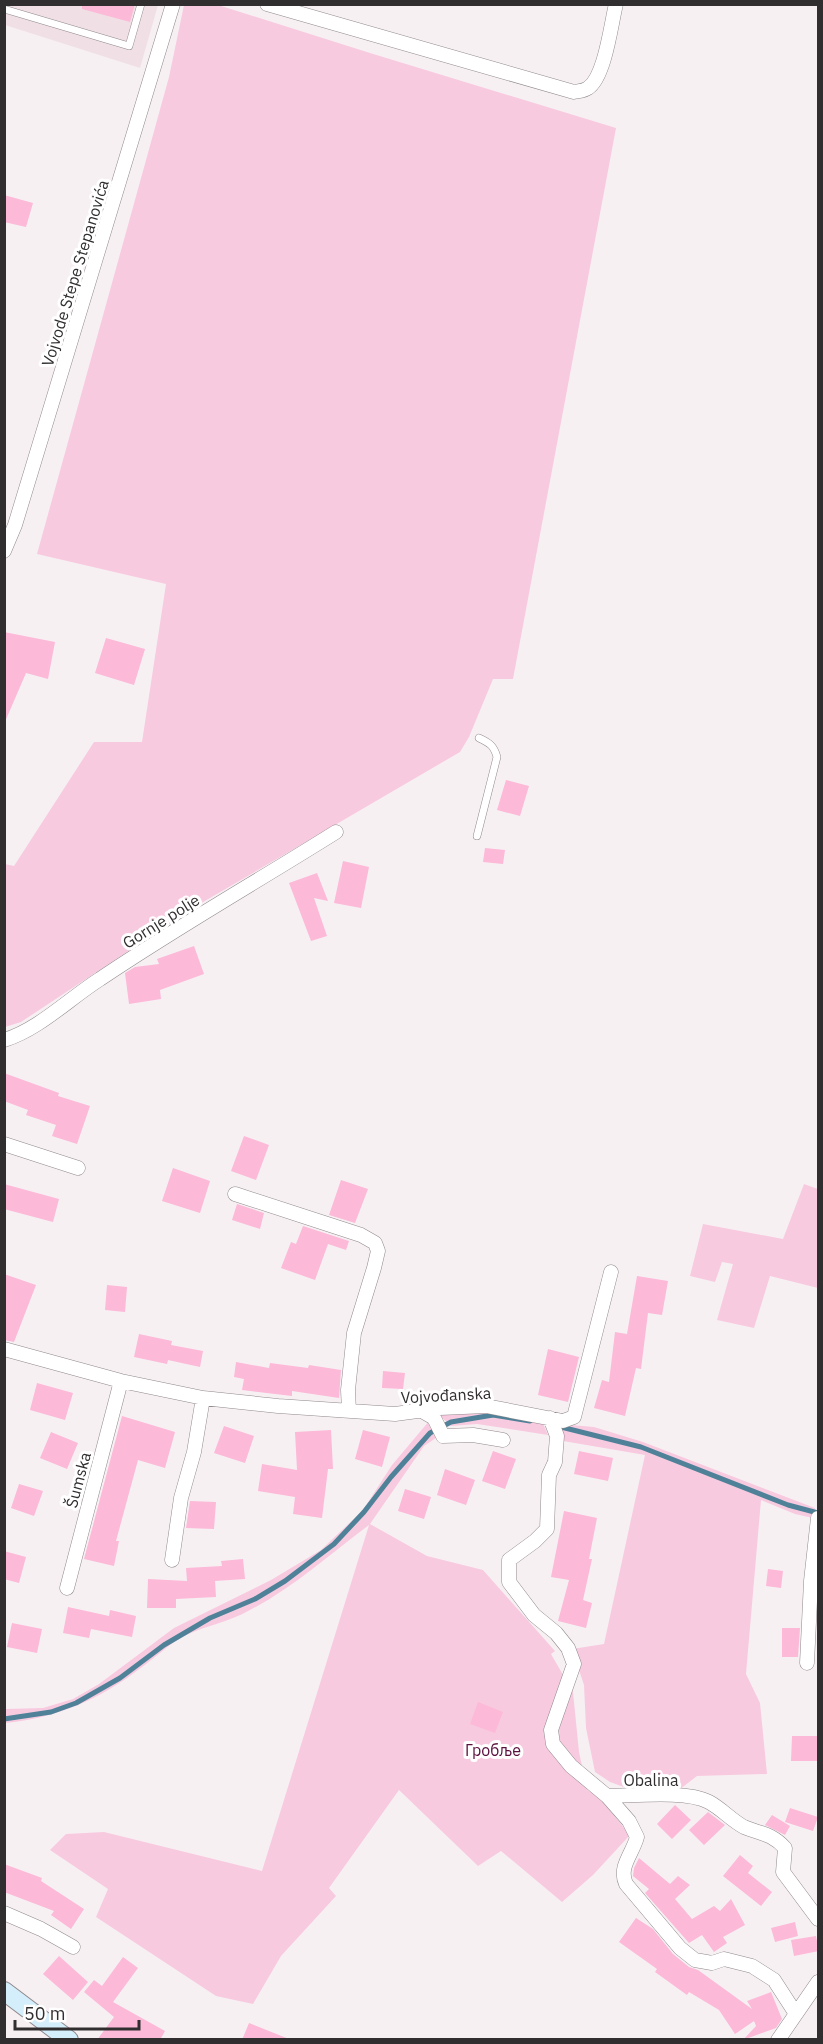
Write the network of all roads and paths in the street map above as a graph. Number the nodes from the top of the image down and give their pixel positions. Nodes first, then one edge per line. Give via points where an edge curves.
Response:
1 (141, 4) edge
2 (173, 4) edge
3 (267, 4) edge
4 (616, 4) edge
5 (4, 9) edge
6 (4, 551) edge
7 (479, 738) dead end
8 (336, 831) dead end
9 (477, 836) dead end
10 (4, 1040) edge
11 (4, 1144) edge
12 (78, 1168) dead end
13 (235, 1194) dead end
14 (611, 1272) dead end
15 (4, 1349) edge
16 (121, 1381) junction
17 (203, 1398) junction
18 (349, 1411) junction
19 (428, 1414) junction
20 (550, 1419) junction
21 (503, 1440) dead end
22 (818, 1522) edge
23 (172, 1560) dead end
24 (67, 1588) dead end
25 (807, 1663) dead end
26 (607, 1796) junction
27 (4, 1913) edge
28 (819, 1919) edge
29 (73, 1947) dead end
30 (819, 1982) edge
31 (4, 1991) edge
32 (796, 2014) junction
33 (69, 2040) edge
34 (778, 2040) edge

1 - 5 lane via 129,46
2 - 6 street, Vojvode Stepe Stepanovića via 19,514
3 - 4 street via 574,92 586,90 594,83
7 - 9 lane via 494,748 496,757
8 - 10 street, Gornje polje via 99,979 32,1027
11 - 12 street
13 - 18 street via 361,1234 375,1243 378,1251 354,1334
14 - 20 street, Vojvođanska via 574,1417 563,1421
15 - 16 street, Vojvođanska
16 - 17 street, Vojvođanska
16 - 24 street, Šumska
17 - 18 street, Vojvođanska
17 - 23 street
18 - 19 street, Vojvođanska
19 - 20 street, Vojvođanska via 486,1406
19 - 21 street via 442,1436
20 - 26 street via 557,1436 555,1462 549,1475 547,1529 509,1560 508,1582 534,1615 562,1640 574,1664 550,1730 553,1744
22 - 25 street
26 - 28 street, Obalina via 690,1796 709,1802 744,1826 776,1839 785,1848 783,1872
26 - 32 street, Obalina via 637,1837 623,1867 623,1876 680,1948 695,1960 712,1964 724,1959 752,1966 774,1980
27 - 29 street
30 - 32 street
31 - 33 street
32 - 34 street

